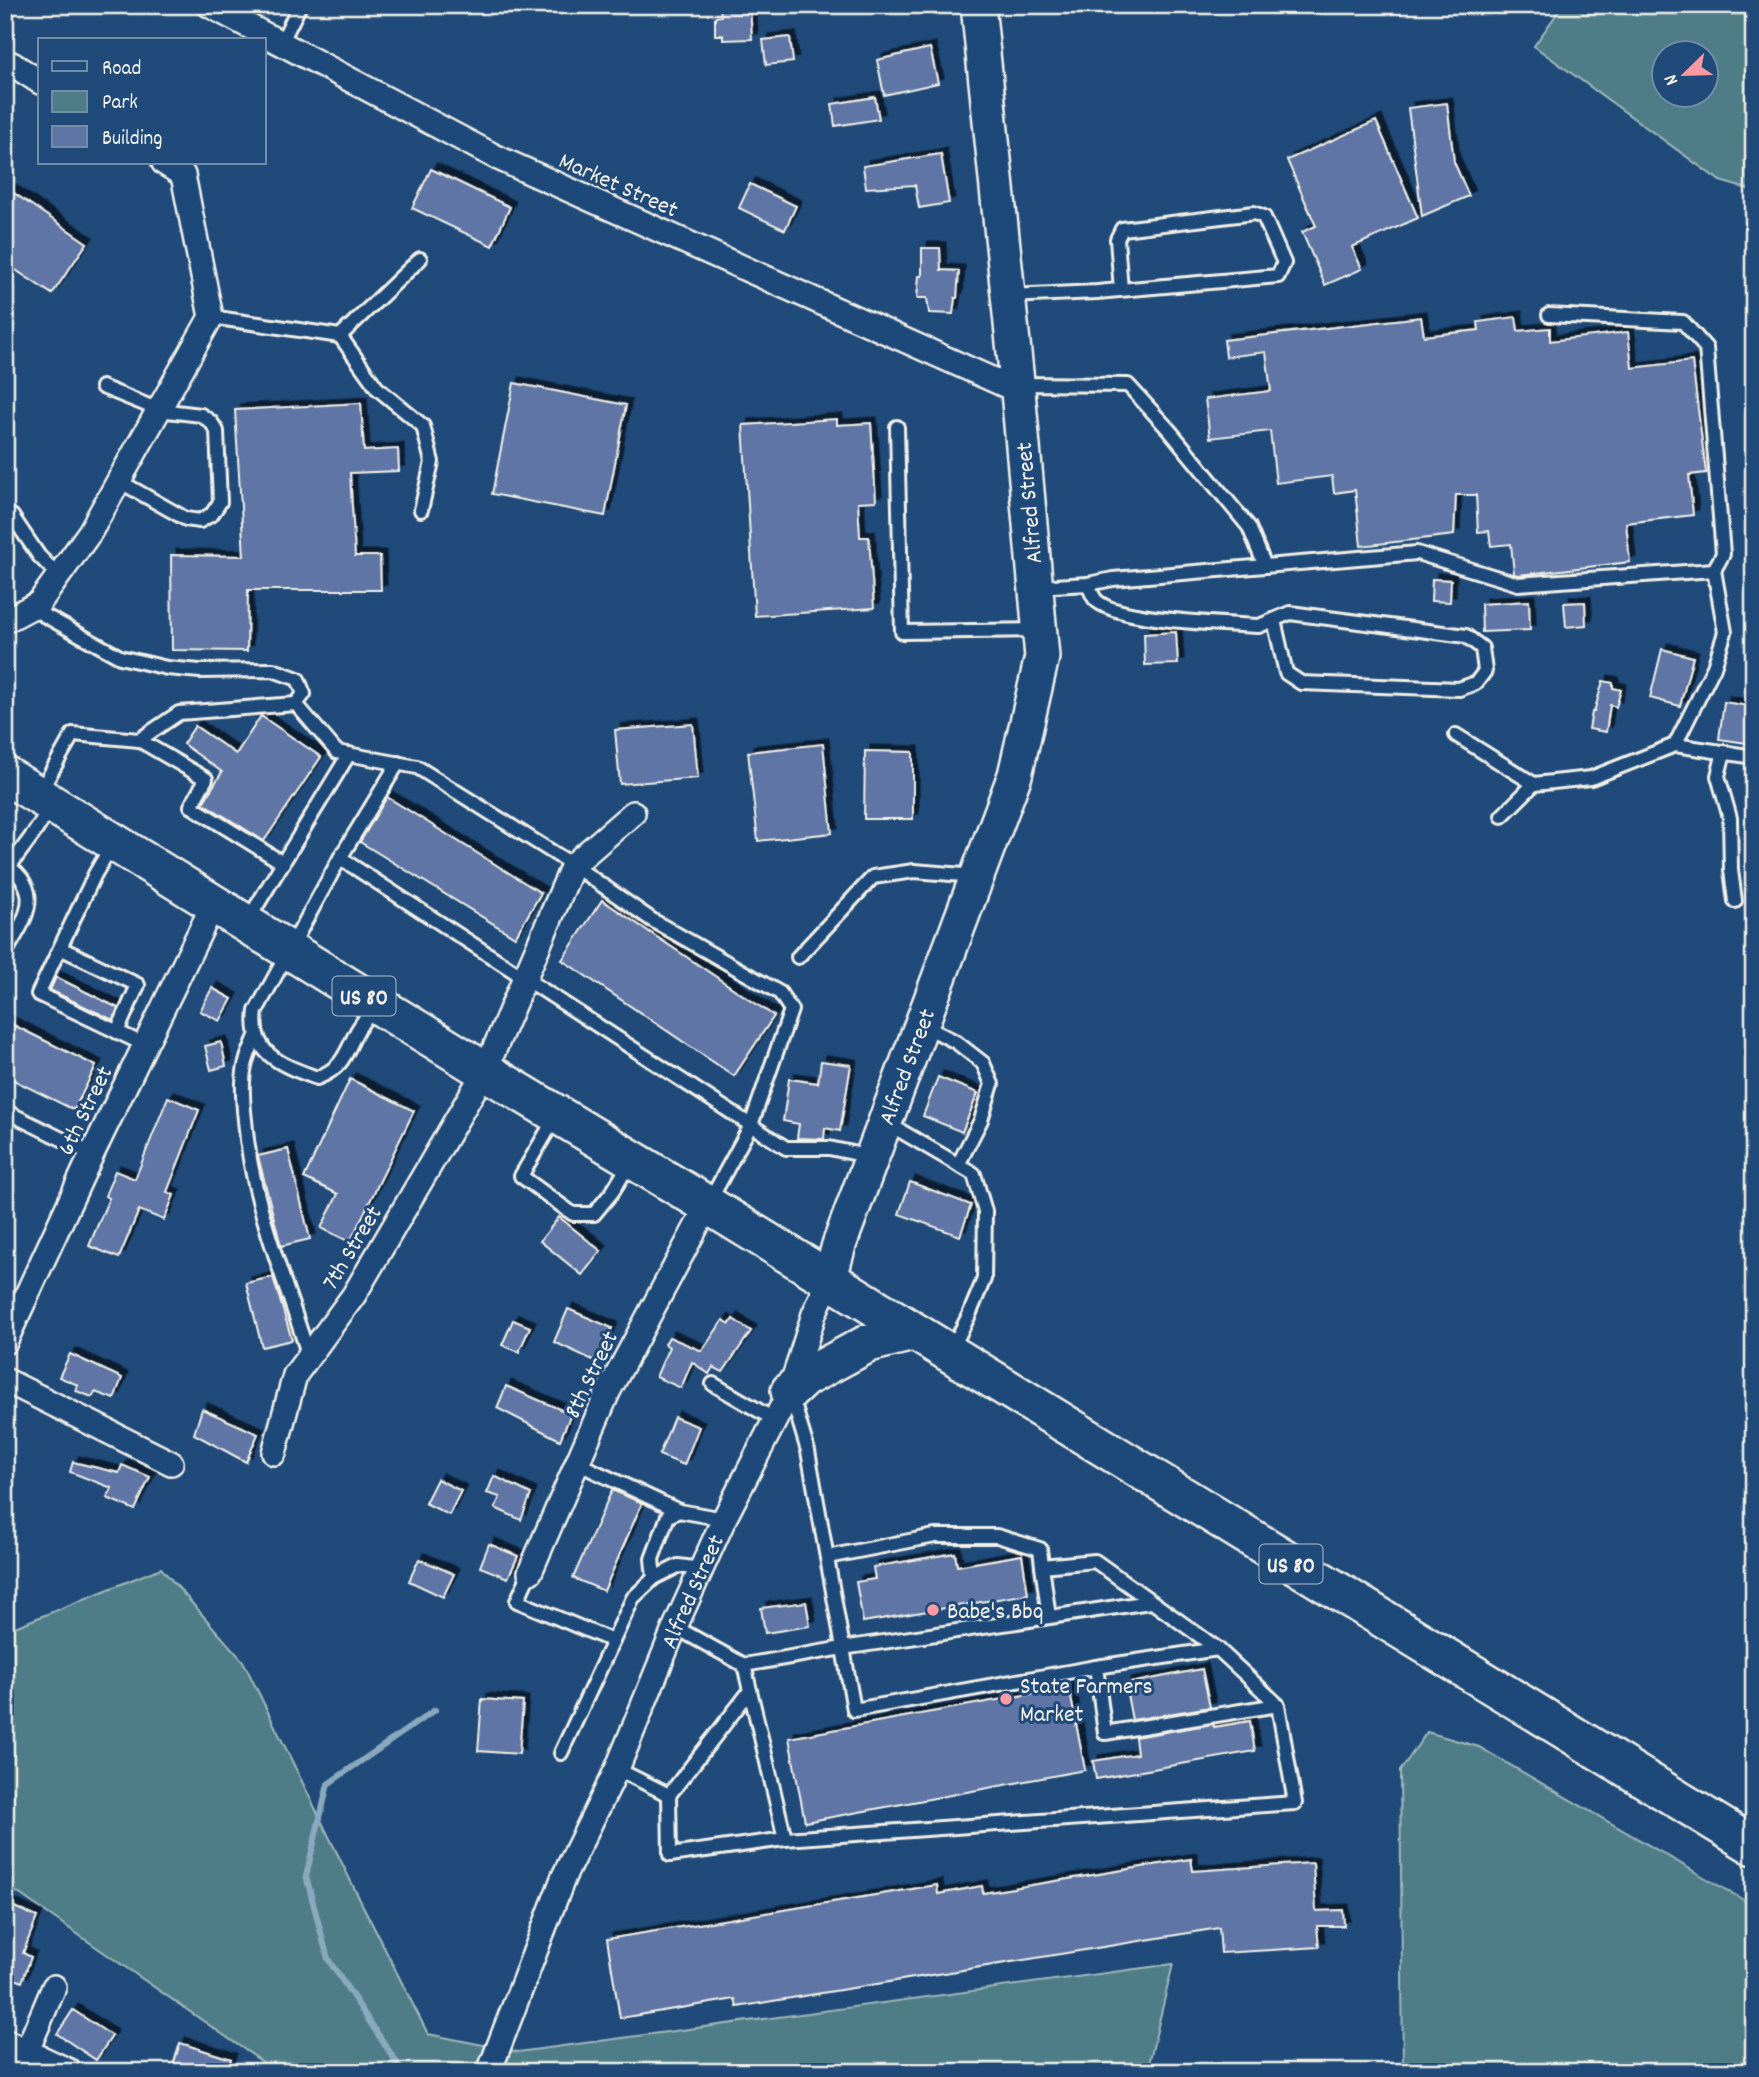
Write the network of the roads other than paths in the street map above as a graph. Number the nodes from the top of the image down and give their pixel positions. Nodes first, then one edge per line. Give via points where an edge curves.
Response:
1 (209, 5) edge
2 (300, 5) edge
3 (978, 5) edge
4 (281, 43) junction
5 (12, 64) dead end
6 (38, 81) edge
7 (165, 164) edge
8 (420, 259) dead end
9 (1121, 289) junction
10 (1009, 296) junction
11 (1549, 315) dead end
12 (211, 317) junction
13 (340, 337) junction
14 (102, 387) dead end
15 (1018, 387) junction
16 (159, 410) junction
17 (897, 427) dead end
18 (119, 481) junction
19 (421, 510) dead end
20 (5, 513) edge
21 (1265, 566) junction
22 (1714, 570) junction
23 (59, 576) junction
24 (1088, 584) junction
25 (1036, 587) junction
26 (31, 608) junction
27 (1274, 620) junction
28 (5, 621) edge
29 (1040, 630) junction
30 (296, 704) junction
31 (1456, 735) dead end
32 (139, 740) junction
33 (1675, 745) junction
34 (1724, 752) junction
35 (349, 754) junction
36 (1754, 757) edge
37 (398, 763) junction
38 (5, 775) edge
39 (1534, 784) junction
40 (45, 799) junction
41 (632, 813) dead end
42 (1502, 816) dead end
43 (114, 841) junction
44 (340, 858) junction
45 (283, 863) junction
46 (573, 865) junction
47 (7, 866) edge
48 (979, 876) junction
49 (1735, 901) dead end
50 (214, 903) junction
51 (246, 923) junction
52 (60, 948) junction
53 (289, 950) junction
54 (5, 953) edge
55 (798, 957) dead end
56 (526, 978) junction
57 (375, 1003) junction
58 (922, 1024) junction
59 (117, 1032) junction
60 (256, 1036) junction
61 (145, 1045) junction
62 (485, 1071) junction
63 (5, 1111) edge
64 (557, 1114) junction
65 (885, 1121) junction
66 (751, 1125) junction
67 (92, 1154) junction
68 (872, 1157) junction
69 (632, 1159) junction
70 (958, 1165) junction
71 (708, 1205) junction
72 (829, 1281) junction
73 (913, 1332) junction
74 (5, 1342) edge
75 (949, 1354) junction
76 (309, 1357) junction
77 (5, 1380) edge
78 (713, 1384) dead end
79 (782, 1406) junction
80 (274, 1453) dead end
81 (171, 1463) dead end
82 (577, 1463) junction
83 (680, 1511) junction
84 (724, 1519) junction
85 (827, 1557) junction
86 (1042, 1566) junction
87 (702, 1569) junction
88 (530, 1572) joint
89 (654, 1578) junction
90 (1150, 1602) junction
91 (1049, 1617) junction
92 (675, 1627) junction
93 (613, 1641) junction
94 (843, 1648) junction
95 (1218, 1649) junction
96 (744, 1665) junction
97 (1096, 1667) junction
98 (750, 1691) junction
99 (1278, 1705) junction
100 (561, 1753) dead end
101 (617, 1769) junction
102 (669, 1795) junction
103 (785, 1839) junction
104 (1754, 1846) edge
105 (54, 1987) dead end
106 (5, 2041) edge
107 (28, 2051) junction
108 (18, 2072) edge
109 (71, 2072) edge
110 (489, 2072) edge

1 - 4 street, Market Street
2 - 4 lane
3 - 10 main road, Alfred Street
4 - 15 street, Market Street via 496,157
5 - 6 street
7 - 12 street via 183,175
8 - 13 lane
9 - 9 lane via 1278,276 1284,263 1264,217 1254,213 1122,229 1117,239
9 - 10 lane
10 - 15 main road, Alfred Street
11 - 22 lane via 1683,322 1706,348 1723,554
12 - 13 lane
12 - 16 street
13 - 19 lane via 377,388 423,426 432,462
14 - 16 lane
15 - 21 lane via 1128,385 1249,527
15 - 25 main road, Alfred Street
16 - 18 street
16 - 18 lane via 201,415 217,431 220,502 200,521 186,519
17 - 29 lane via 902,632
18 - 23 street
20 - 23 lane
21 - 22 lane via 1417,554 1518,584
21 - 24 lane
22 - 33 lane via 1725,632 1714,667
23 - 26 street
24 - 25 lane
24 - 27 lane via 1096,601 1115,611 1259,626
25 - 29 main road, Alfred Street
26 - 28 street
26 - 30 lane via 120,657 167,668 273,670 298,678 304,694
27 - 27 lane via 1290,613 1466,636 1482,648 1485,671 1476,683 1458,689 1301,682 1286,673
29 - 48 main road, Alfred Street via 1042,657 1015,775
30 - 32 lane via 179,713
30 - 35 lane via 337,752
31 - 39 lane
32 - 40 lane via 74,734
32 - 45 lane via 205,779 191,806
33 - 34 lane
33 - 39 lane via 1591,778
34 - 36 lane
34 - 49 lane via 1718,776 1730,818
35 - 37 lane
35 - 45 lane
37 - 44 lane
37 - 46 lane via 417,767
38 - 40 main road, US 80
39 - 42 lane
40 - 43 main road, US 80
40 - 47 lane via 34,833
41 - 46 street
43 - 50 main road, US 80
43 - 52 lane
44 - 53 lane
44 - 56 lane
45 - 51 lane
46 - 56 street, 7th Street
46 - 66 lane via 652,919 780,993 791,1010
47 - 54 lane via 23,881 29,908
48 - 55 lane via 914,871 873,877
48 - 58 main road, Alfred Street
50 - 51 main road, US 80
50 - 61 street, 6th Street
51 - 53 main road, US 80
52 - 59 lane via 138,985
52 - 59 lane via 38,994
53 - 57 main road, US 80
53 - 60 lane via 257,1011
56 - 62 street, 7th Street
56 - 66 lane
57 - 60 lane via 343,1061 317,1078 286,1067 267,1053
57 - 62 main road, US 80
58 - 65 main road, Alfred Street
58 - 70 lane via 983,1063 992,1084 981,1120
59 - 61 lane
60 - 76 lane via 245,1067 246,1144 271,1248
61 - 67 street, 6th Street
62 - 64 main road, US 80
62 - 76 street, 7th Street via 354,1295
63 - 67 lane
64 - 69 main road, US 80
64 - 69 lane via 521,1176 573,1214 594,1214
65 - 68 main road, Alfred Street
65 - 70 lane
66 - 68 lane via 786,1148 829,1148
66 - 71 lane
67 - 74 street, 6th Street
68 - 72 main road, Alfred Street
69 - 71 main road, US 80
70 - 75 lane via 974,1174 985,1211 984,1279
71 - 72 main road, US 80
71 - 82 street, 8th Street via 663,1303 608,1392
72 - 73 main road, US 80
72 - 79 street, Alfred Street
73 - 75 main road, US 80
73 - 79 main road via 869,1343 804,1378
75 - 104 main road, US 80
76 - 80 street, 7th Street via 295,1375
77 - 81 street
78 - 79 lane
79 - 84 street, Alfred Street
79 - 85 lane via 808,1451
82 - 83 lane
82 - 88 street, 8th Street
83 - 84 lane
83 - 89 lane via 668,1516 660,1533 652,1559
84 - 87 street, Alfred Street
85 - 86 lane via 935,1536 997,1536 1040,1549
85 - 94 lane
86 - 90 lane via 1095,1561
86 - 91 lane
87 - 89 lane via 678,1566
87 - 92 street, Alfred Street
88 - 93 lane via 517,1601
89 - 93 lane via 633,1598
90 - 91 lane
90 - 95 lane
91 - 94 lane
92 - 96 lane
92 - 101 street, Alfred Street
93 - 100 lane
94 - 96 lane
94 - 97 lane via 854,1710
95 - 97 lane
95 - 99 lane
96 - 98 lane
97 - 99 lane via 1105,1733
98 - 102 lane
98 - 103 lane
99 - 103 lane via 1295,1803
101 - 102 lane
101 - 110 street, Alfred Street via 564,1876
102 - 103 lane via 670,1855
105 - 107 street
106 - 107 street
107 - 108 street
107 - 109 street

